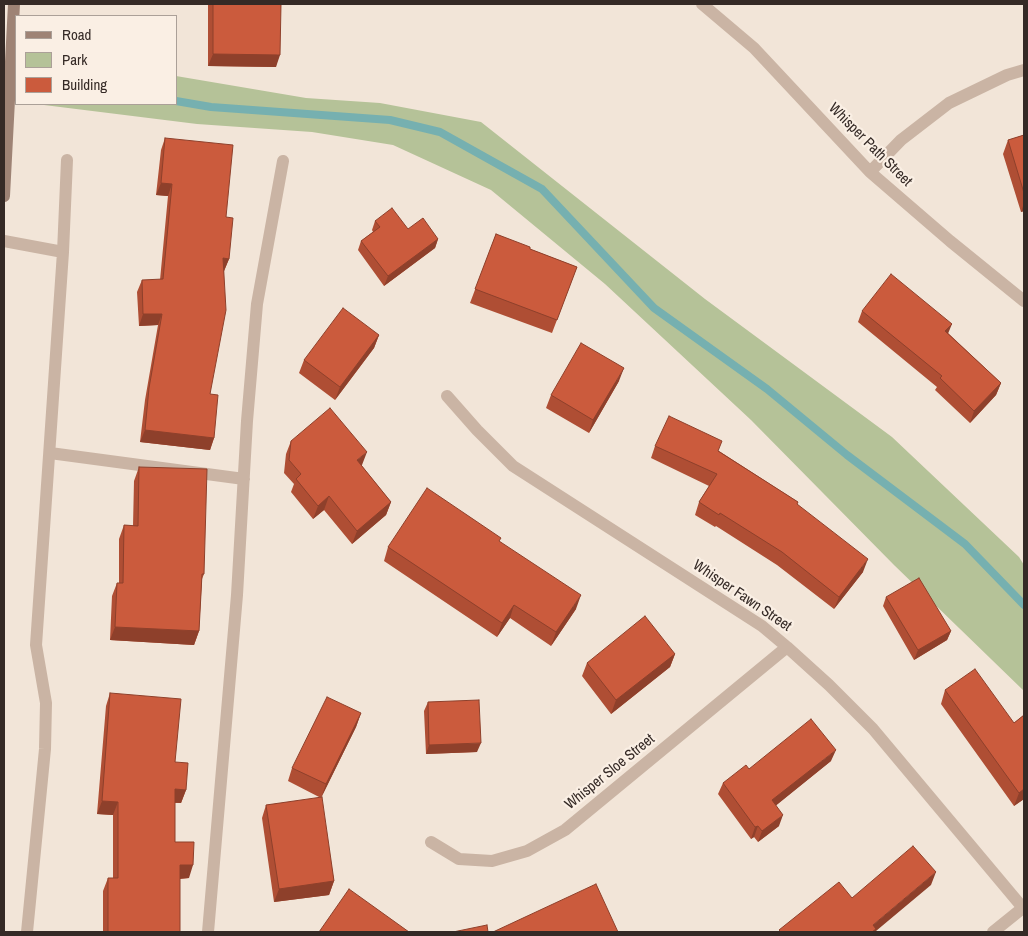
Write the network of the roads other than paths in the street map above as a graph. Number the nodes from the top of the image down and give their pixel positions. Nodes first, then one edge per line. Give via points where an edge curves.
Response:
1 (14, 4) edge
2 (702, 4) edge
3 (1024, 70) edge
4 (67, 160) dead end
5 (283, 161) dead end
6 (870, 172) junction
7 (4, 196) edge
8 (4, 240) edge
9 (63, 252) junction
10 (1024, 301) edge
11 (447, 396) dead end
12 (50, 453) junction
13 (244, 479) junction
14 (787, 647) junction
15 (431, 842) dead end
16 (1024, 907) edge
17 (27, 932) edge
18 (208, 932) edge
19 (993, 932) edge

1 - 7 main road
2 - 6 street, Whisper Path Street via 754,48
3 - 6 street via 949,104 900,140
4 - 9 street
5 - 13 street via 257,304
6 - 10 street, Whisper Path Street
8 - 9 street
9 - 12 street
11 - 14 street, Whisper Fawn Street via 513,466 762,626
12 - 13 street
12 - 17 street via 36,645 46,703 45,749
13 - 18 street
14 - 15 street, Whisper Sloe Street via 565,830 526,851 492,861 459,859
14 - 16 street, Whisper Fawn Street via 873,729
16 - 19 street

